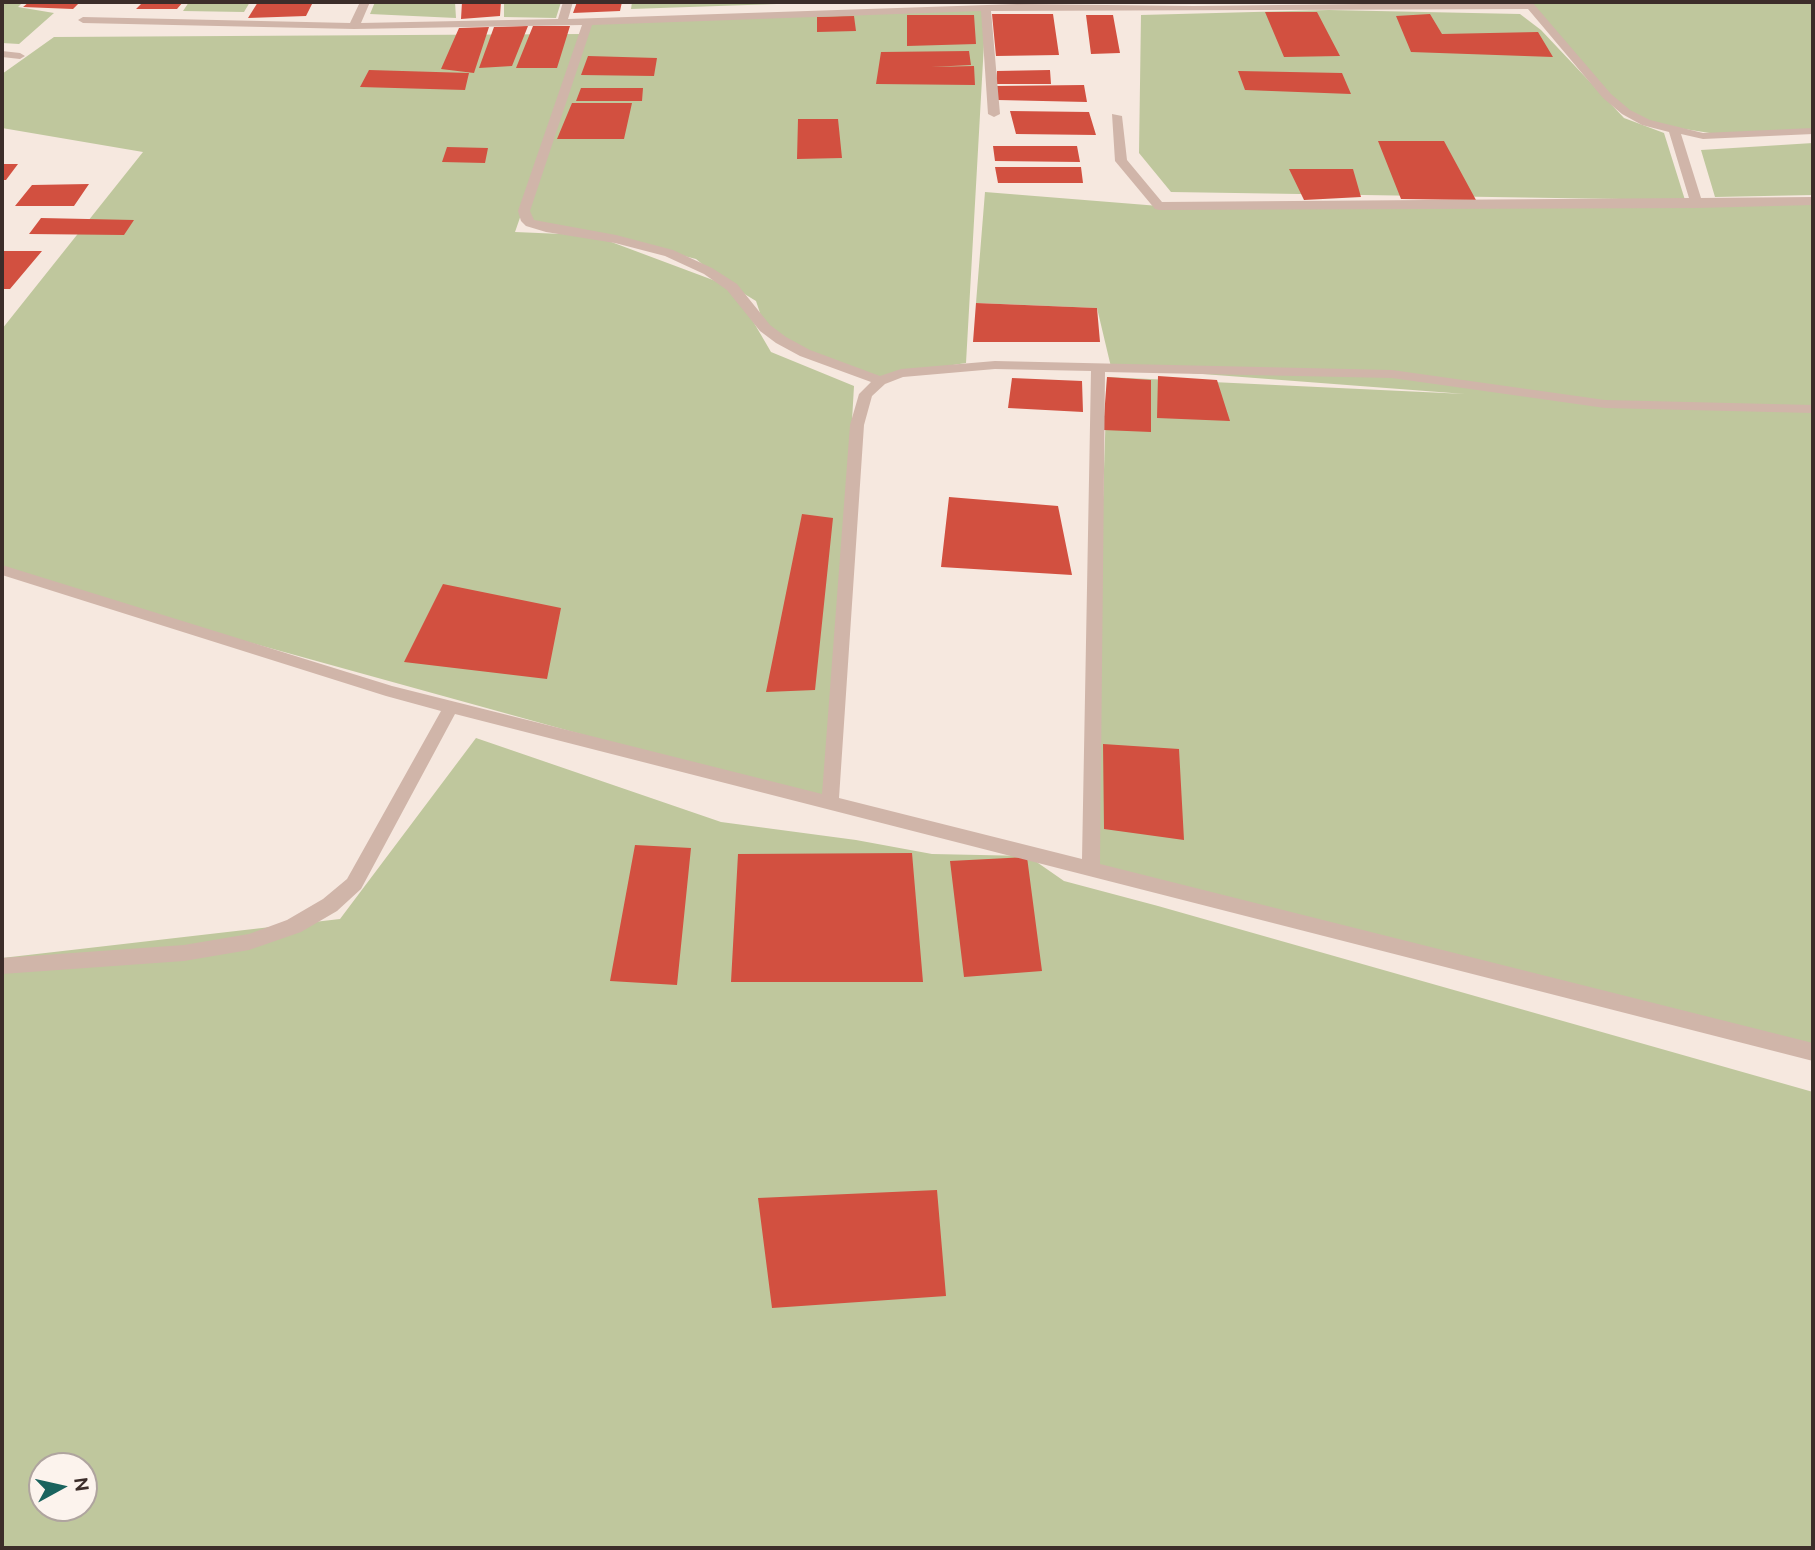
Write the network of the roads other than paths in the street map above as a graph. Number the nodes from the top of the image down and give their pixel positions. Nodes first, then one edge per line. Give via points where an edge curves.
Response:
1 (365, 2) edge
2 (568, 2) edge
3 (1529, 4) edge
4 (986, 8) junction
5 (83, 20) dead end
6 (588, 22) junction
7 (562, 23) junction
8 (354, 26) junction
9 (2, 54) edge
10 (20, 55) dead end
11 (994, 114) dead end
12 (1116, 117) dead end
13 (1674, 131) junction
14 (1813, 131) edge
15 (1813, 201) edge
16 (1697, 204) junction
17 (1098, 367) junction
18 (880, 381) junction
19 (1813, 409) edge
20 (2, 570) edge
21 (450, 707) junction
22 (830, 803) junction
23 (1091, 869) junction
24 (2, 966) edge
25 (1813, 1052) edge

1 - 8 street
2 - 7 street
3 - 4 street
3 - 13 street via 1607,96 1626,112
4 - 6 street
4 - 11 street
5 - 8 street
6 - 7 street
6 - 18 street via 524,218 546,228 669,253 732,287 780,341
7 - 8 street
9 - 10 street
12 - 16 street via 1121,161 1158,206
13 - 14 street via 1729,136
13 - 16 street
15 - 16 street
17 - 18 street via 995,365 901,373
17 - 19 street via 1392,374 1605,404
17 - 23 street
18 - 22 street via 866,394 857,425
20 - 21 street
21 - 22 street
21 - 24 street via 354,884 294,926 249,942 184,953
22 - 23 street
23 - 25 street

